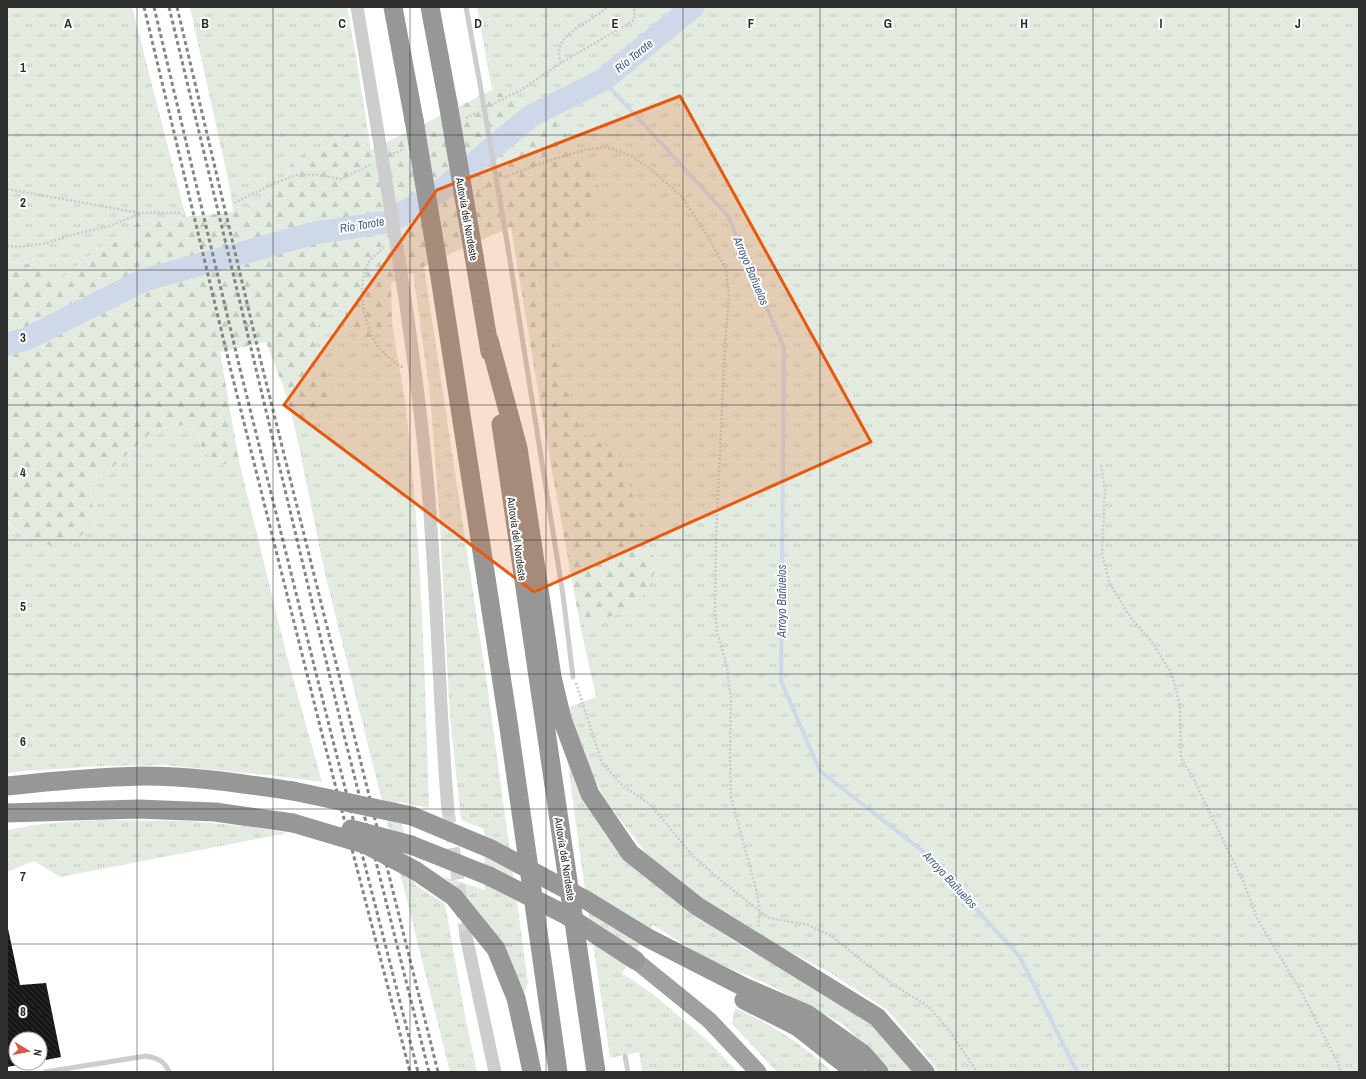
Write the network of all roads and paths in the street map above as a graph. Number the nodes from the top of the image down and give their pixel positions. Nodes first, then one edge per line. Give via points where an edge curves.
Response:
1 (358, 7) edge
2 (393, 7) edge
3 (430, 7) edge
4 (466, 7) edge
5 (607, 7) edge
6 (632, 7) edge
7 (634, 20) dead end
8 (561, 63) dead end
9 (547, 161) dead end
10 (7, 189) edge
11 (142, 213) junction
12 (181, 213) dead end
13 (7, 246) edge
14 (488, 340) junction
15 (1101, 465) dead end
16 (574, 677) joint
17 (7, 786) edge
18 (448, 810) tunnel mouth
19 (7, 812) edge
20 (293, 818) junction
21 (760, 912) junction
22 (466, 936) tunnel mouth
23 (648, 938) junction
24 (756, 943) junction
25 (635, 960) joint
26 (625, 1056) dead end
27 (45, 1072) edge
28 (169, 1072) edge
29 (495, 1072) edge
30 (532, 1072) edge
31 (558, 1072) edge
32 (596, 1072) edge
33 (628, 1072) edge
34 (758, 1072) edge
35 (854, 1072) edge
36 (879, 1072) edge
37 (924, 1072) edge
38 (977, 1072) edge
39 (1341, 1072) edge

1 - 18 street, bridge via 404,285 415,370 431,528
2 - 31 highway, bridge via 439,271 509,728
3 - 14 highway, Autovía del Nordeste, bridge
4 - 16 lane, bridge via 507,242
5 - 8 path via 563,40 559,57
6 - 7 path via 635,11
9 - 21 path via 585,150 607,147 632,156 682,197 726,269 729,296 716,536 715,612 731,699 731,797
10 - 11 path
11 - 12 path
11 - 13 path via 110,226 47,243
14 - 24 highway via 518,448 552,678 562,719 590,794 630,853 697,906
14 - 32 highway, Autovía del Nordeste
15 - 39 path via 1105,489 1102,554 1110,584 1172,674 1180,706 1181,758 1242,879 1257,918 1303,995
16 - 21 path via 602,763 624,787 650,804 694,856
17 - 23 highway, bridge via 62,780 146,776 218,781 293,792 412,816 491,849 586,900
19 - 20 highway via 65,800 140,798 214,802
20 - 25 highway, bridge via 411,845 489,876 566,915
20 - 30 highway, bridge via 367,845 416,871 454,897 496,950 516,998
21 - 24 path
21 - 38 path via 769,918 808,925 832,936 894,985 928,1007 949,1030
22 - 29 street
23 - 35 highway via 698,976 798,1026
23 - 36 highway via 807,1014 863,1054
24 - 37 highway via 877,1017
25 - 34 highway via 709,1020
26 - 33 lane
27 - 28 lane via 146,1056 160,1059

